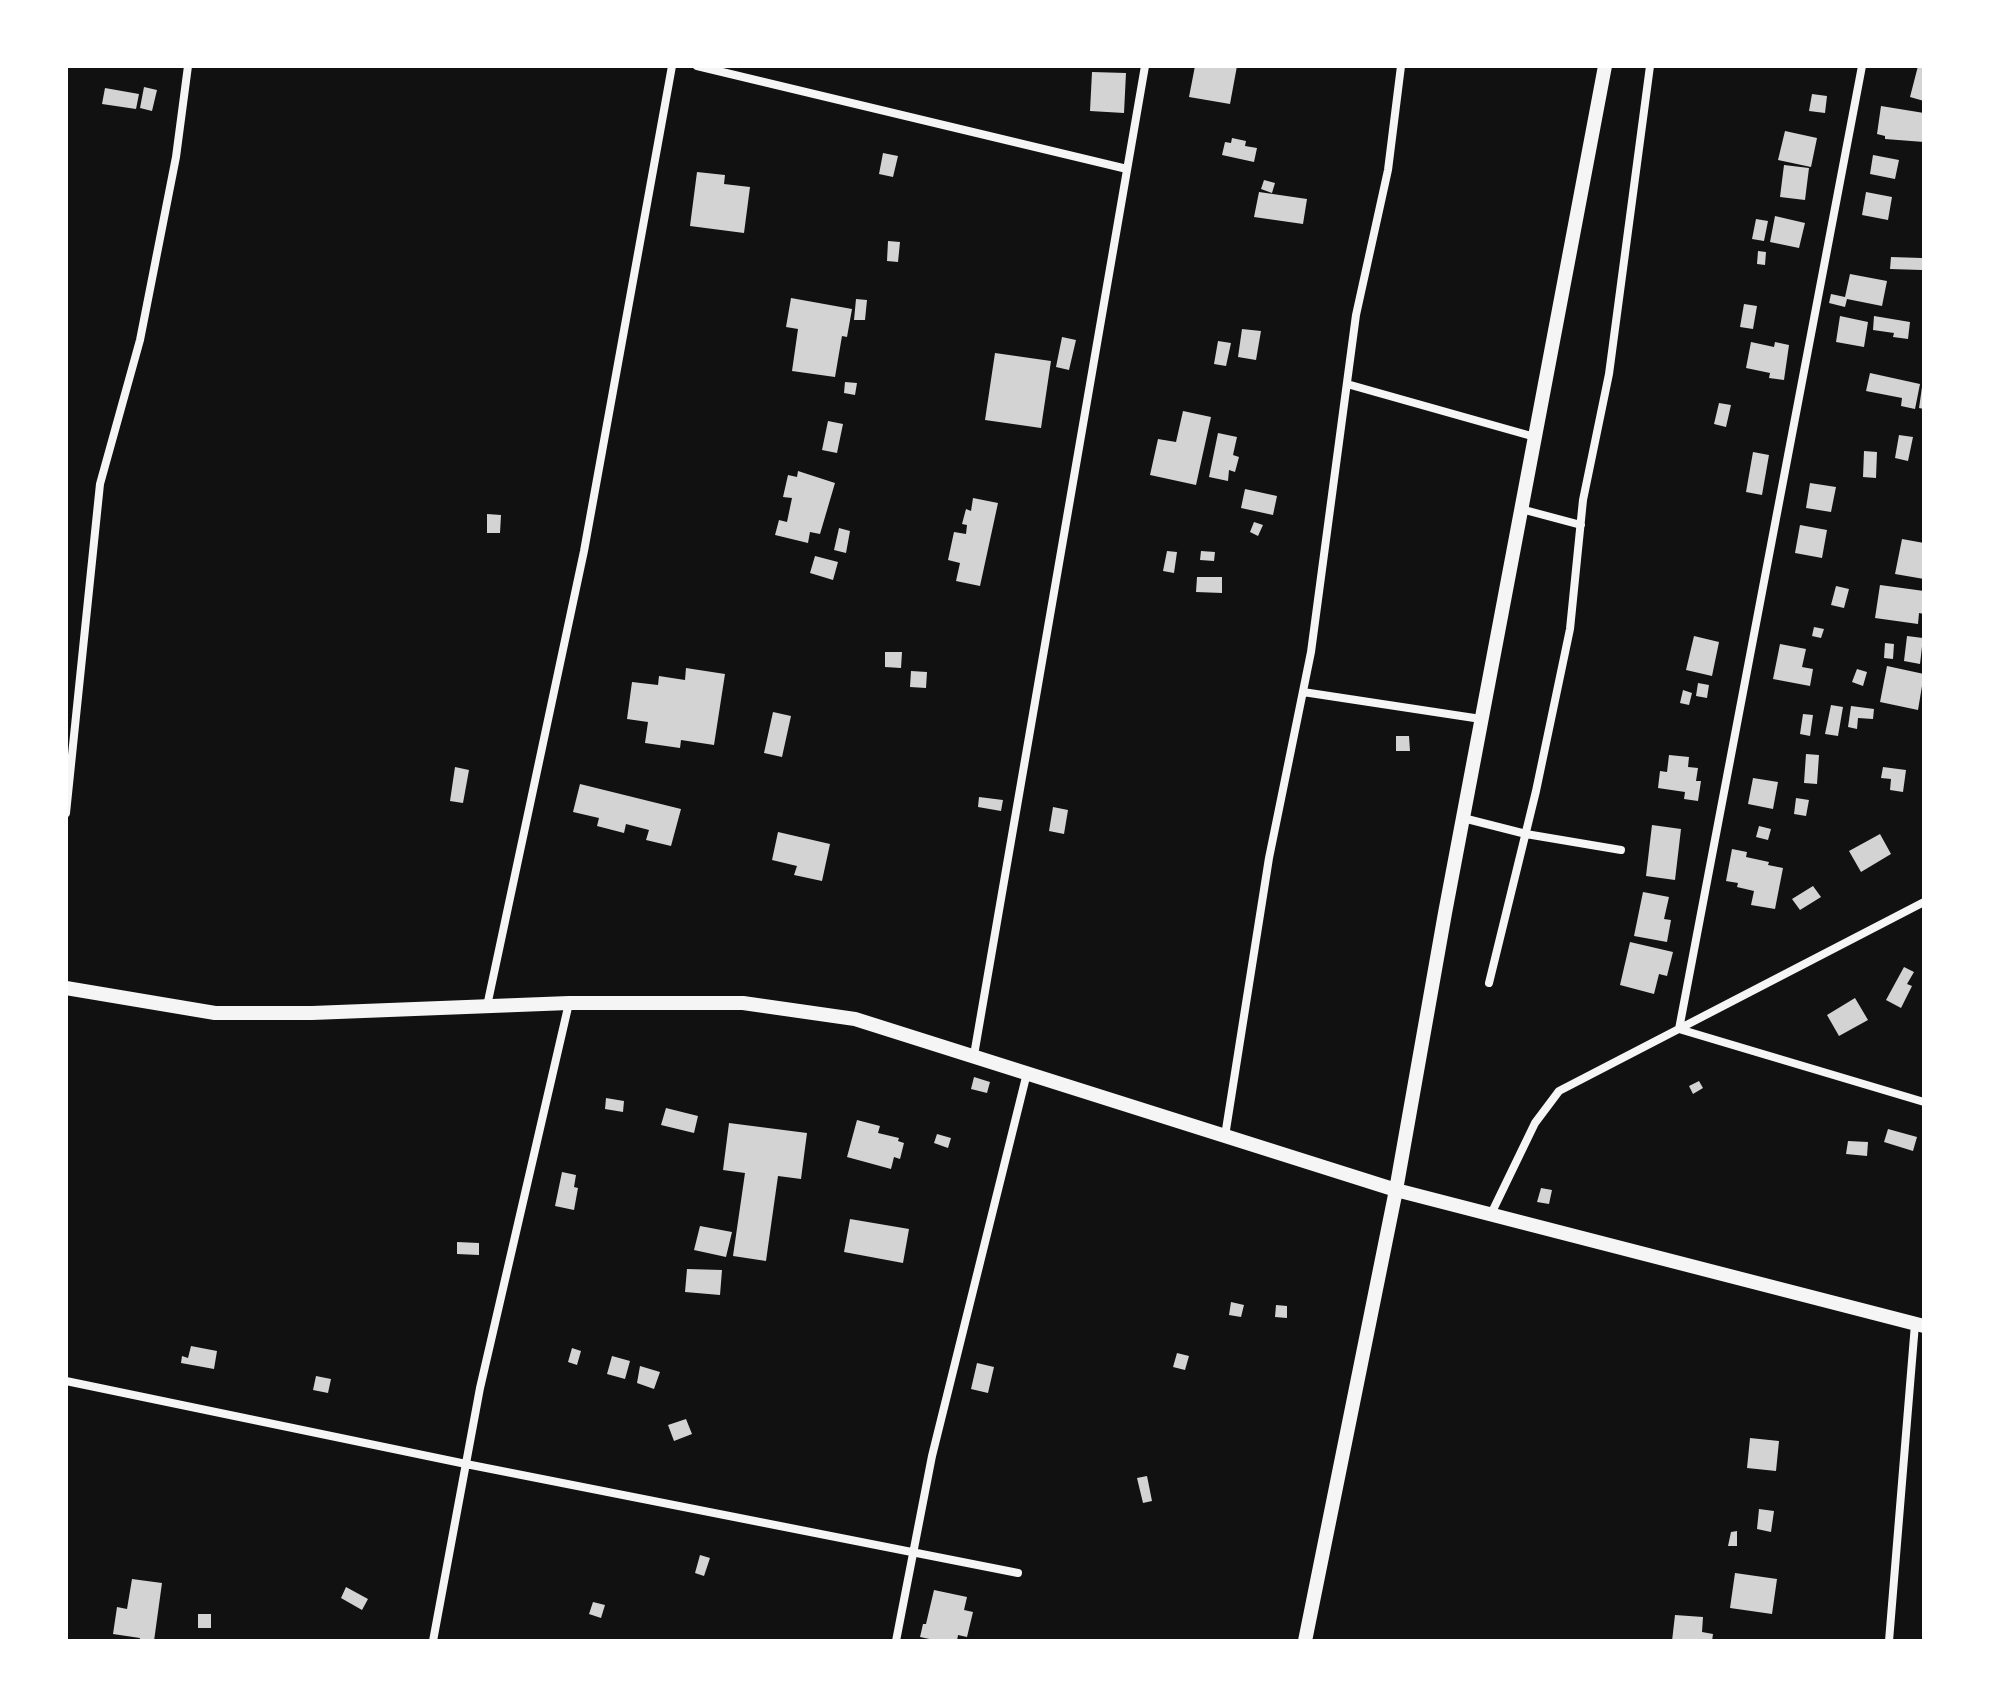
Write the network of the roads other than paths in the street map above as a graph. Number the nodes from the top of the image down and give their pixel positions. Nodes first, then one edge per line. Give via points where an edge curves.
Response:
1 (188, 66) edge
2 (672, 66) edge
3 (697, 66) edge
4 (1145, 66) edge
5 (1401, 66) edge
6 (1605, 66) edge
7 (1650, 66) edge
8 (1862, 66) edge
9 (1127, 169) junction
10 (1347, 384) junction
11 (1535, 437) junction
12 (1521, 509) junction
13 (1581, 525) junction
14 (1303, 692) junction
15 (1481, 719) junction
16 (66, 813) edge
17 (1463, 818) junction
18 (1526, 834) junction
19 (1621, 850) dead end
20 (1924, 902) edge
21 (1489, 983) dead end
22 (66, 988) edge
23 (569, 1003) junction
24 (487, 1006) junction
25 (1679, 1029) junction
26 (974, 1055) junction
27 (1027, 1073) junction
28 (1924, 1102) edge
29 (1225, 1136) junction
30 (1396, 1190) junction
31 (1491, 1214) junction
32 (1920, 1325) edge
33 (66, 1381) edge
34 (466, 1464) junction
35 (913, 1552) junction
36 (1018, 1573) dead end
37 (433, 1641) edge
38 (896, 1641) edge
39 (1305, 1641) edge
40 (1889, 1641) edge

1 - 16 street via 140,340 100,484
2 - 24 street via 584,551
3 - 9 street
4 - 9 street
5 - 10 street via 1388,170 1356,315
6 - 11 street
7 - 13 street via 1609,374
8 - 25 street
9 - 26 street
10 - 11 street
10 - 14 street
11 - 12 street
12 - 13 street
12 - 15 street
13 - 18 street via 1570,629
14 - 15 street
14 - 29 street via 1269,858
15 - 17 street
17 - 18 street
17 - 30 street
18 - 19 street
18 - 21 street
20 - 25 street
22 - 24 street via 215,1013
23 - 24 street
23 - 26 street via 743,1003 804,1010 855,1019
23 - 34 street
25 - 28 street
25 - 31 street via 1559,1091 1535,1123
26 - 27 street
27 - 29 street
27 - 35 street
29 - 30 street
30 - 31 street
30 - 39 street
31 - 32 street
32 - 40 street
33 - 34 street
34 - 35 street
34 - 37 street
35 - 36 street
35 - 38 street

